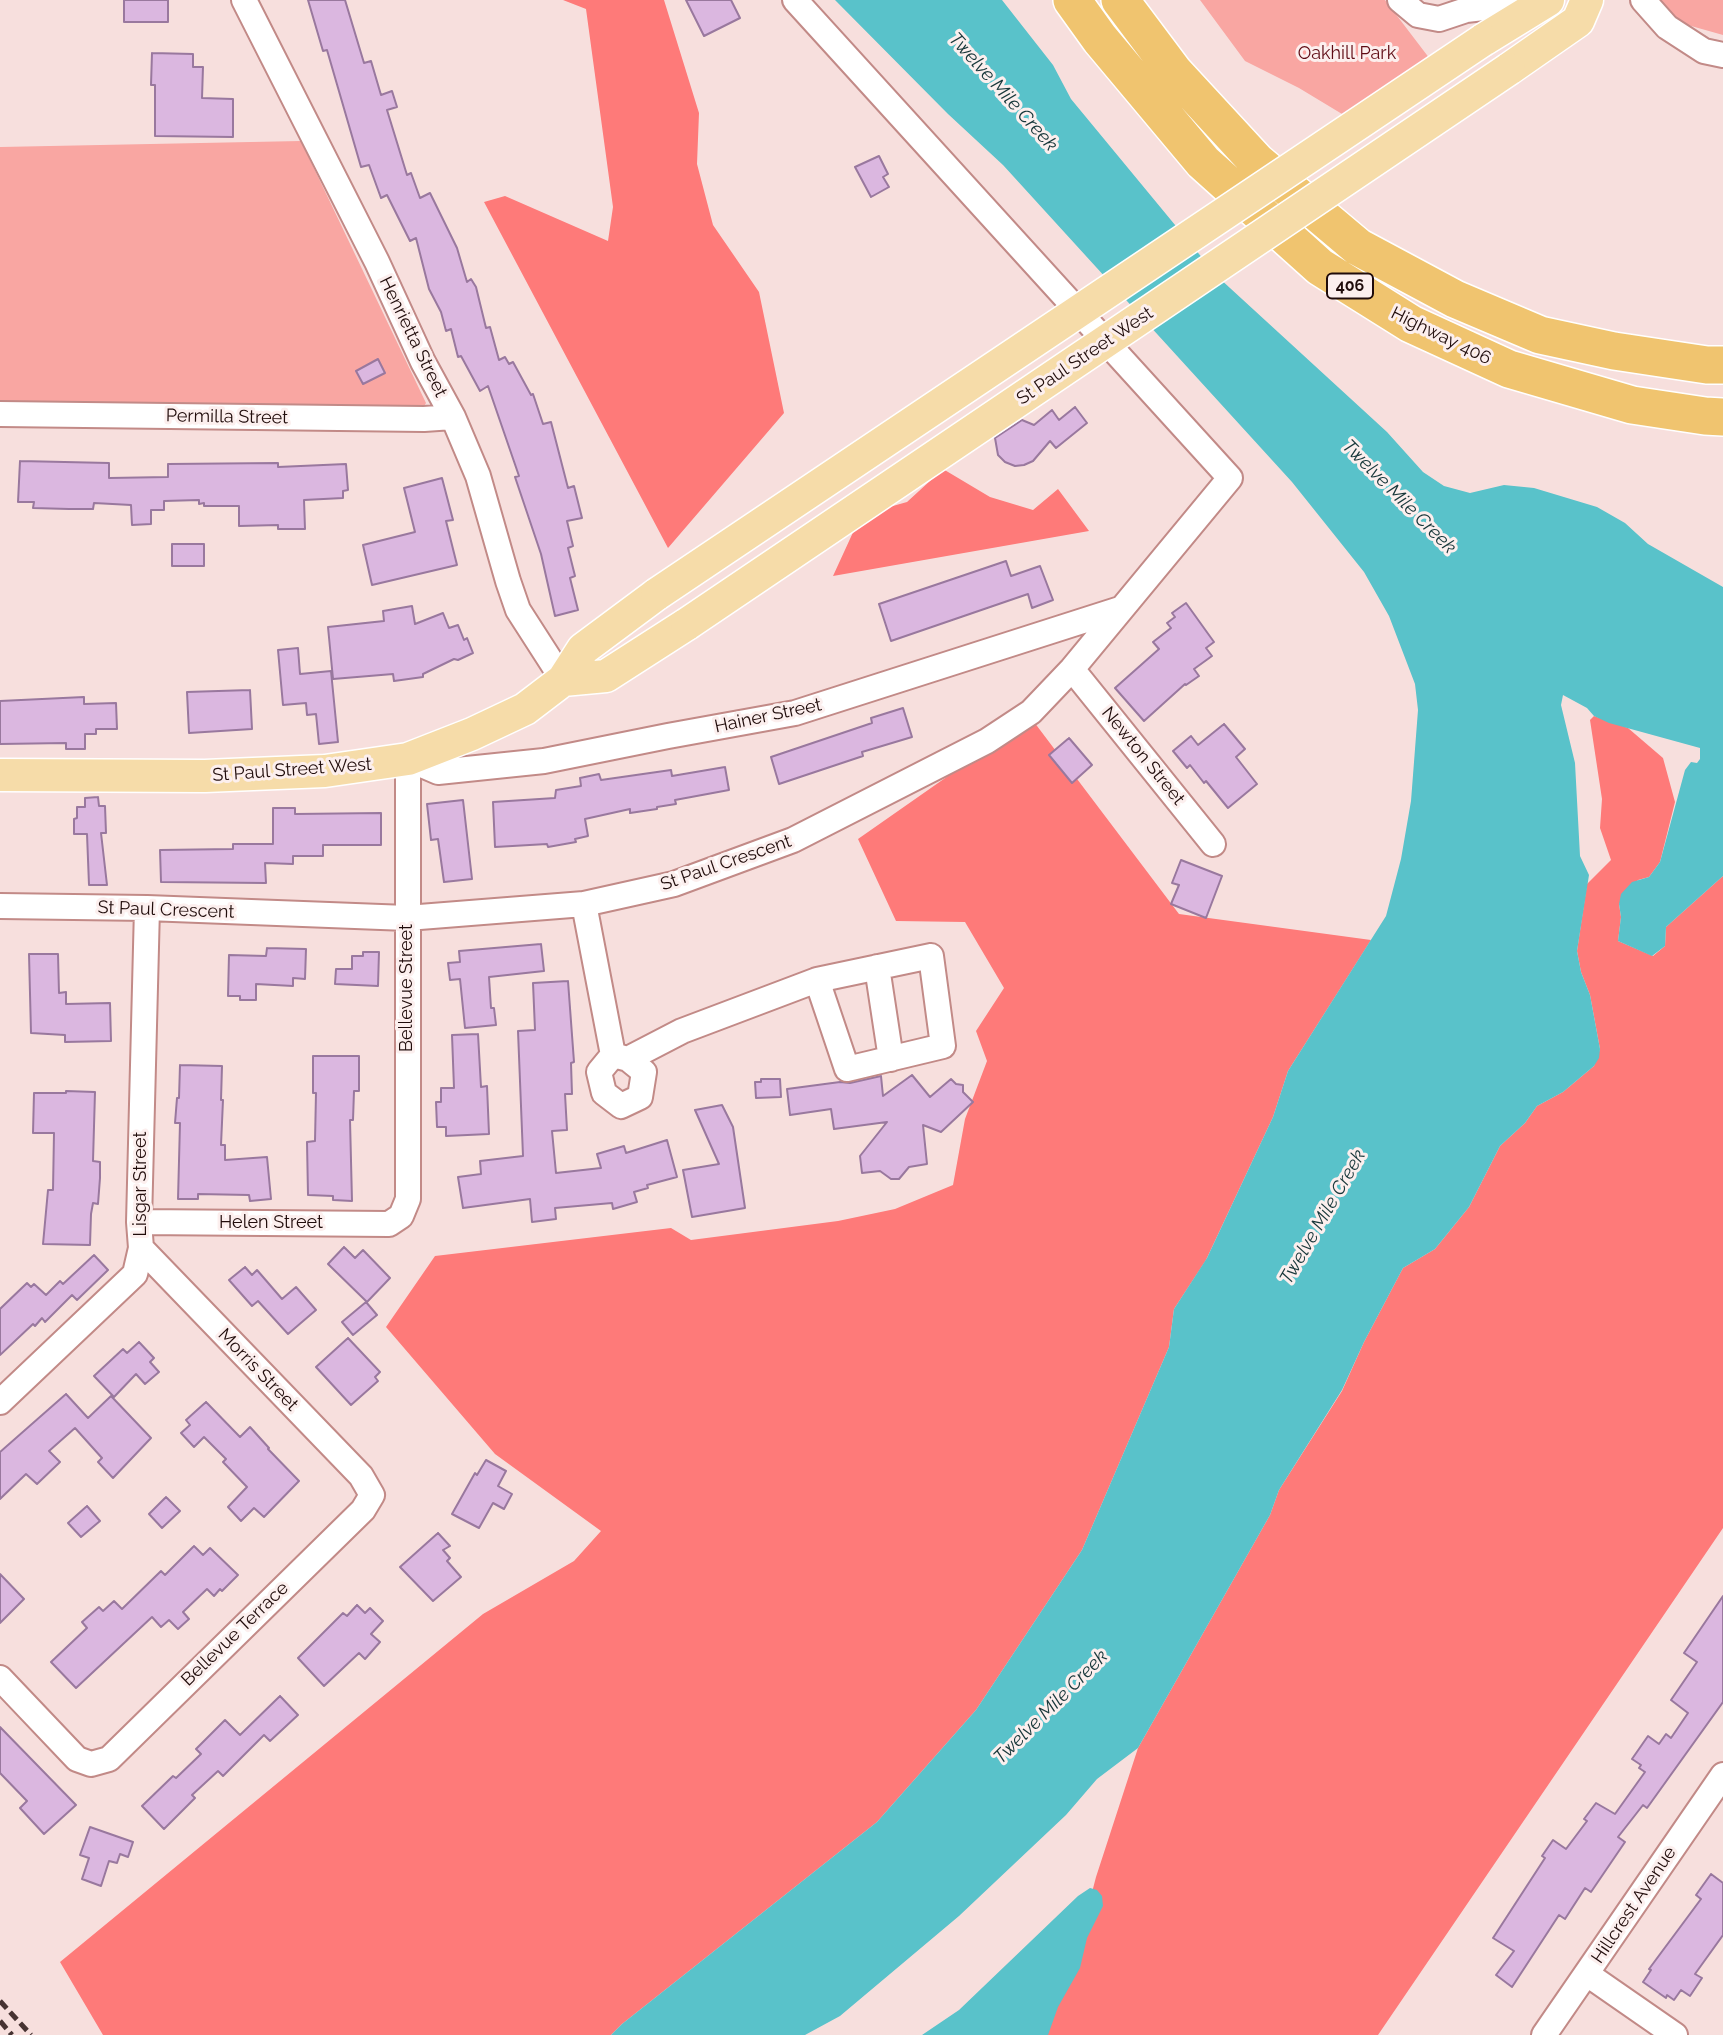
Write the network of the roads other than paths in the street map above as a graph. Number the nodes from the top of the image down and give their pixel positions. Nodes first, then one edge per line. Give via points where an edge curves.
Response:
1 (244, 0) edge
2 (794, 0) edge
3 (1072, 0) edge
4 (1120, 0) edge
5 (1401, 0) edge
6 (1587, 0) edge
7 (1643, 0) edge
8 (1545, 2) edge
9 (1723, 55) edge
10 (1723, 365) edge
11 (0, 414) edge
12 (453, 417) junction
13 (1723, 417) edge
14 (1120, 609) junction
15 (1072, 669) junction
16 (563, 680) junction
17 (408, 759) junction
18 (0, 775) edge
19 (1213, 844) dead end
20 (584, 904) junction
21 (0, 906) edge
22 (147, 908) junction
23 (407, 918) junction
24 (877, 967) junction
25 (817, 980) junction
26 (891, 1059) junction
27 (401, 1216) joint
28 (139, 1222) junction
29 (141, 1248) junction
30 (0, 1402) edge
31 (372, 1495) joint
32 (0, 1678) edge
33 (1723, 1775) edge
34 (1587, 1974) junction
35 (1544, 2035) edge
36 (1675, 2035) edge

1 - 12 street, Henrietta Street
2 - 14 street, St Paul Crescent via 1230,478
3 - 13 highway, Highway 406 / 406 via 1203,162 1320,267 1411,324 1509,369 1632,405
4 - 10 highway, 406 via 1174,72 1257,162 1359,247 1455,299 1539,335 1614,351
5 - 8 street via 1418,15 1439,19 1466,10
6 - 16 main road, St Paul Street West, bridge via 1578,21 1509,69 687,624 606,676
7 - 9 street via 1667,27 1704,51
8 - 16 main road, St Paul Street West, bridge via 657,594 583,649
11 - 12 street, Permilla Street
12 - 16 street, Henrietta Street via 478,476 518,610
14 - 15 street, St Paul Crescent
14 - 17 street, Hainer Street via 795,713 544,761 438,772
15 - 19 street, Newton Street
15 - 20 street, St Paul Crescent via 1031,712 987,741 793,840 674,884
16 - 17 main road, St Paul Street West via 525,709
17 - 18 main road, St Paul Street West via 325,771 205,776
17 - 23 street, Bellevue Street
20 - 23 street, St Paul Crescent
20 - 25 street via 620,1057
21 - 22 street, St Paul Crescent
22 - 23 street, St Paul Crescent
22 - 28 street, Lisgar Street
23 - 27 street, Bellevue Street via 408,1199
24 - 25 street
24 - 26 street
24 - 26 street via 931,956 943,1046
25 - 26 street via 847,1069
27 - 28 street, Helen Street via 389,1224
28 - 29 street, Lisgar Street
29 - 30 street, Lisgar Street via 135,1274
29 - 31 street, Morris Street via 361,1476
31 - 32 street, Bellevue Terrace via 363,1510 109,1759 91,1763 77,1759
33 - 34 street, Hillcrest Avenue
34 - 35 street, Hillcrest Avenue
34 - 36 street

